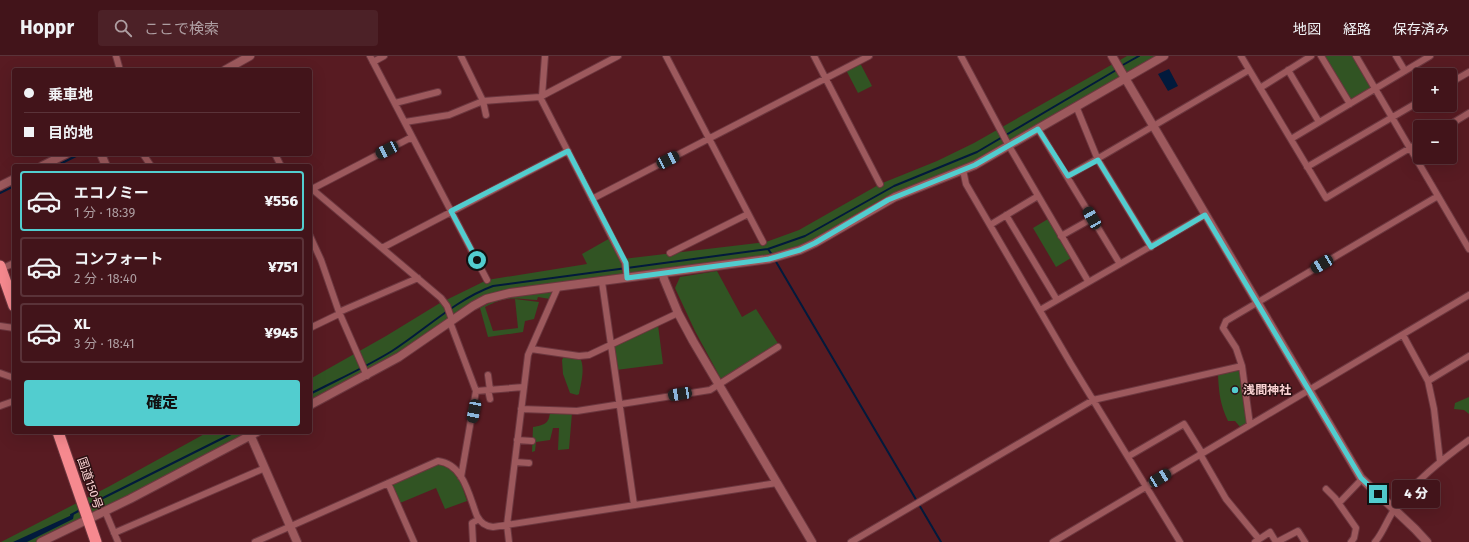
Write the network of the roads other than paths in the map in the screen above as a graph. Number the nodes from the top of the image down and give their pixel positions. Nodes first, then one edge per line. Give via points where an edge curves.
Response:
1 (116, 56) edge
2 (250, 56) edge
3 (384, 56) edge
4 (461, 56) edge
5 (545, 56) edge
6 (618, 56) edge
7 (666, 56) edge
8 (814, 56) edge
9 (869, 56) edge
10 (961, 56) edge
11 (1112, 56) edge
12 (1164, 56) edge
13 (1311, 56) edge
14 (1321, 56) edge
15 (1356, 56) edge
16 (1396, 56) edge
17 (1430, 56) edge
18 (1243, 57) edge
19 (372, 59) edge
20 (119, 68) edge
21 (230, 68) edge
22 (1249, 70) junction
23 (1288, 70) junction
24 (1405, 71) junction
25 (1469, 72) edge
26 (826, 78) junction
27 (1125, 78) junction
28 (1457, 79) edge
29 (1260, 88) junction
30 (1376, 89) junction
31 (438, 92) dead end
32 (541, 96) junction
33 (483, 101) junction
34 (395, 103) junction
35 (1350, 104) junction
36 (1413, 105) edge
37 (1076, 106) junction
38 (1469, 113) edge
39 (486, 115) dead end
40 (1392, 118) junction
41 (1457, 120) edge
42 (405, 122) junction
43 (1319, 122) junction
44 (1154, 127) junction
45 (1038, 129) junction
46 (412, 137) junction
47 (708, 139) junction
48 (1291, 139) junction
49 (1008, 144) junction
50 (1413, 147) edge
51 (1410, 149) junction
52 (568, 151) junction
53 (62, 156) edge
54 (1098, 160) junction
55 (46, 164) edge
56 (1307, 167) junction
57 (963, 170) junction
58 (1068, 176) junction
59 (12, 180) edge
60 (880, 184) dead end
61 (0, 186) edge
62 (312, 189) edge
63 (312, 191) edge
64 (1038, 196) junction
65 (1438, 196) junction
66 (592, 199) junction
67 (451, 211) junction
68 (748, 214) junction
69 (1006, 215) junction
70 (1205, 215) junction
71 (1092, 218) junction
72 (990, 225) junction
73 (1061, 236) junction
74 (312, 240) edge
75 (762, 242) dead end
76 (1151, 247) junction
77 (382, 248) junction
78 (1469, 249) edge
79 (670, 253) dead end
80 (12, 264) edge
81 (1120, 264) junction
82 (0, 267) edge
83 (663, 274) junction
84 (627, 277) junction
85 (418, 278) junction
86 (487, 280) dead end
87 (1088, 281) junction
88 (602, 282) junction
89 (558, 287) junction
90 (1469, 295) edge
91 (12, 300) edge
92 (1057, 300) junction
93 (1257, 303) junction
94 (1040, 310) junction
95 (339, 313) junction
96 (678, 313) junction
97 (451, 321) junction
98 (0, 326) edge
99 (312, 327) edge
100 (12, 328) edge
101 (1403, 335) junction
102 (611, 344) junction
103 (778, 347) dead end
104 (531, 349) junction
105 (1469, 356) edge
106 (1242, 366) junction
107 (0, 373) edge
108 (366, 374) junction
109 (488, 375) dead end
110 (12, 377) edge
111 (1428, 381) junction
112 (719, 384) junction
113 (524, 387) junction
114 (489, 390) junction
115 (1310, 390) junction
116 (476, 391) junction
117 (490, 399) dead end
118 (1093, 400) junction
119 (12, 401) edge
120 (312, 404) edge
121 (620, 404) junction
122 (0, 406) edge
123 (521, 409) junction
124 (1250, 425) junction
125 (59, 434) edge
126 (250, 434) edge
127 (252, 434) edge
128 (517, 440) junction
129 (1469, 440) edge
130 (532, 441) dead end
131 (1201, 454) junction
132 (1129, 456) junction
133 (1440, 460) junction
134 (514, 462) junction
135 (529, 463) dead end
136 (265, 468) junction
137 (461, 477) junction
138 (1362, 479) junction
139 (388, 483) junction
140 (777, 483) junction
141 (1147, 486) junction
142 (1326, 489) dead end
143 (1339, 503) junction
144 (634, 505) junction
145 (1394, 509) junction
146 (105, 512) junction
147 (89, 518) junction
148 (479, 519) junction
149 (507, 525) junction
150 (290, 526) junction
151 (114, 533) junction
152 (1257, 540) edge
153 (42, 542) edge
154 (96, 542) edge
155 (118, 542) edge
156 (255, 542) edge
157 (297, 542) edge
158 (414, 542) edge
159 (473, 542) edge
160 (509, 542) edge
161 (812, 542) edge
162 (851, 542) edge
163 (1053, 542) edge
164 (1180, 542) edge
165 (1276, 542) edge
166 (1305, 542) edge
167 (1351, 542) edge
168 (1375, 542) edge
169 (1427, 542) edge

1 - 20 street
2 - 21 street
3 - 19 street
4 - 33 street
5 - 32 street
6 - 32 street
7 - 47 street
8 - 26 street
9 - 26 street
10 - 49 street
11 - 27 street
12 - 27 street
13 - 23 street
14 - 35 street
15 - 30 street
16 - 24 street
17 - 24 street
18 - 22 street
19 - 34 street
22 - 29 street
22 - 44 street
23 - 29 street
23 - 43 street
24 - 30 street
25 - 28 street
26 - 47 street
26 - 60 street
27 - 37 street
27 - 44 street
29 - 48 street
30 - 35 street
30 - 40 street
31 - 34 street
32 - 33 street
32 - 52 street
33 - 39 street
33 - 42 street via 449,116
34 - 42 street
35 - 43 street
36 - 40 street
37 - 45 street
37 - 54 street
38 - 41 street
40 - 51 street
40 - 56 street
42 - 46 street
43 - 48 street
44 - 54 street
44 - 70 street
45 - 49 street
45 - 58 street
46 - 62 street
46 - 67 street
47 - 66 street
47 - 68 street
48 - 56 street
49 - 57 street
49 - 64 street
50 - 51 street
51 - 56 street via 1326,198
51 - 65 street
52 - 66 street
52 - 67 street
53 - 55 street
54 - 58 street
54 - 76 street
57 - 72 street via 966,184
57 - 83 street via 895,197 815,243 788,254
58 - 71 street
59 - 61 street
63 - 77 street
64 - 69 street
64 - 73 street
65 - 78 street
65 - 93 street
66 - 84 street via 626,263
67 - 77 street
67 - 86 street
68 - 75 street
68 - 79 street
69 - 72 street
69 - 92 street
70 - 76 street
70 - 93 street
71 - 73 street
71 - 81 street
72 - 94 street
73 - 87 street
74 - 95 street
76 - 81 street via 1145,248
77 - 85 street
80 - 82 street
81 - 87 street
82 - 91 highway
83 - 84 street
83 - 96 street
84 - 88 street
85 - 95 street
85 - 97 street via 441,298 447,306
87 - 92 street
88 - 89 street
88 - 102 street
89 - 97 street via 496,296
89 - 104 street
90 - 101 street
92 - 94 street
93 - 106 street via 1226,321 1224,328 1236,348
93 - 115 street
94 - 118 street
95 - 99 street
95 - 108 street
96 - 102 street
96 - 112 street
97 - 108 street via 399,357
97 - 116 street
98 - 100 street
101 - 111 street
101 - 115 street
102 - 104 street via 596,352 579,356
102 - 121 street
103 - 112 street
104 - 113 street
105 - 111 street
106 - 118 street
106 - 124 street
107 - 110 street
108 - 120 street
109 - 114 street
111 - 133 street
112 - 121 street via 710,390
112 - 140 street
113 - 114 street
113 - 123 street
114 - 116 street
114 - 117 street
115 - 124 street
115 - 138 street
116 - 137 street
118 - 132 street
118 - 162 street
119 - 122 street
121 - 123 street via 577,411
121 - 144 street
123 - 128 street
124 - 131 street
125 - 147 highway, 国道150号
126 - 146 street
127 - 136 street
128 - 130 street
128 - 134 street
129 - 133 street
131 - 132 street via 1184,424
131 - 141 street
131 - 152 street via 1226,499
132 - 141 street
133 - 145 street
134 - 135 street
134 - 149 street
136 - 150 street
136 - 151 street
137 - 139 street via 451,464 438,461
137 - 148 street
138 - 143 street
138 - 145 street
139 - 150 street
139 - 158 street
140 - 144 street
140 - 161 street
141 - 163 street
141 - 164 street
142 - 143 street
143 - 167 street via 1356,528
144 - 149 street
145 - 168 street
145 - 169 street
146 - 147 street
146 - 151 street
147 - 153 street
147 - 154 highway, 国道150号
148 - 149 street via 487,526
148 - 159 street via 472,523
149 - 160 street
150 - 156 street
150 - 157 street
151 - 155 street
152 - 165 street via 1270,532
165 - 166 street via 1298,531

